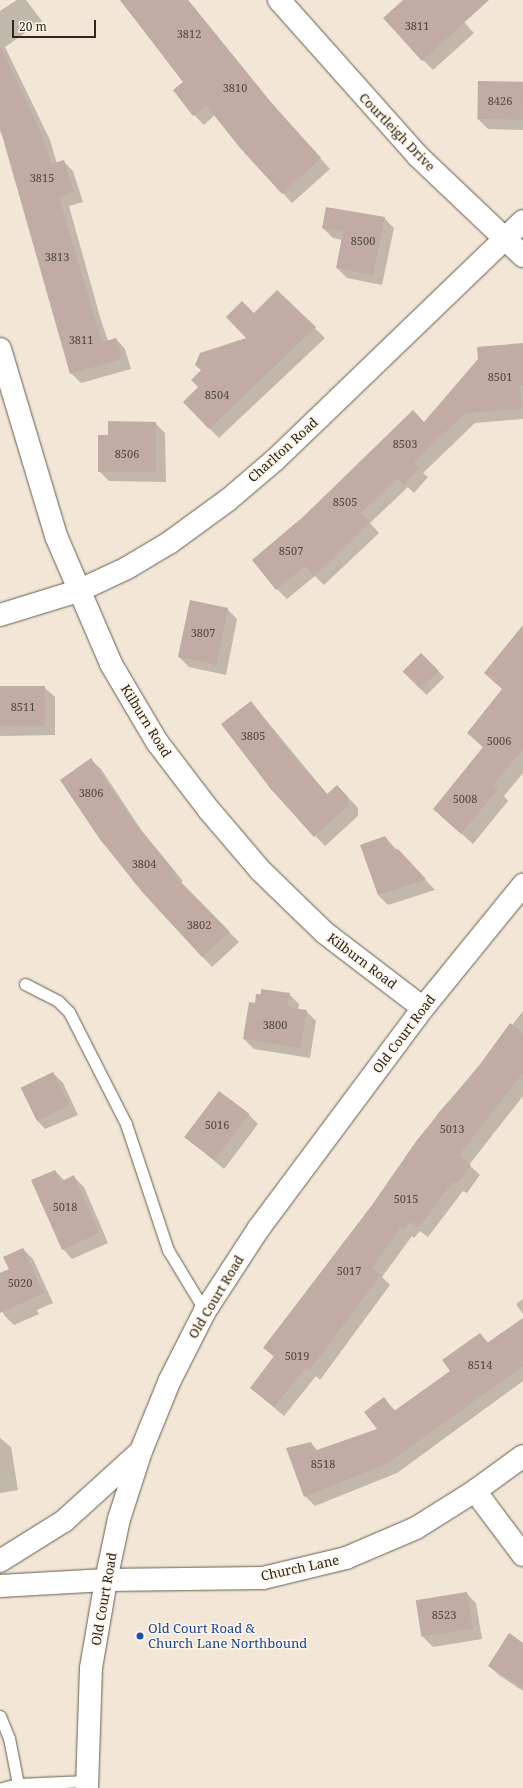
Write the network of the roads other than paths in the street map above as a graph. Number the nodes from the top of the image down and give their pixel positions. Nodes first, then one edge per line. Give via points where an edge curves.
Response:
1 (279, 0) edge
2 (523, 221) edge
3 (505, 238) junction
4 (523, 256) edge
5 (0, 349) edge
6 (78, 591) junction
7 (0, 615) edge
8 (523, 885) edge
9 (25, 984) dead end
10 (424, 1008) junction
11 (205, 1311) junction
12 (141, 1451) junction
13 (523, 1456) edge
14 (475, 1491) junction
15 (523, 1555) edge
16 (0, 1561) edge
17 (106, 1580) junction
18 (0, 1586) edge
19 (0, 1716) edge
20 (4, 1740) edge
21 (18, 1784) junction
22 (86, 1784) edge
23 (2, 1788) edge

1 - 3 street, Courtleigh Drive via 418,156
2 - 3 street, Charlton Road
3 - 4 street, Courtleigh Drive
3 - 6 street, Charlton Road via 276,459 228,500 169,543 127,568
5 - 6 street, Kilburn Road via 56,536
6 - 7 street, Charlton Road
6 - 10 street, Kilburn Road via 111,664 157,742 208,810 260,870 325,933
8 - 10 street, Old Court Road
9 - 11 lane via 58,1001 69,1012 126,1124 168,1250
10 - 11 street, Old Court Road via 259,1228
11 - 12 street, Old Court Road via 170,1380
12 - 16 street via 64,1520
12 - 17 street, Old Court Road via 119,1519
13 - 14 street, Church Lane
14 - 15 street
14 - 17 street, Church Lane via 416,1528 339,1560 263,1578
17 - 18 street, Church Lane
17 - 22 street, Old Court Road via 91,1668
19 - 20 lane
20 - 21 lane
21 - 22 lane
21 - 23 lane

